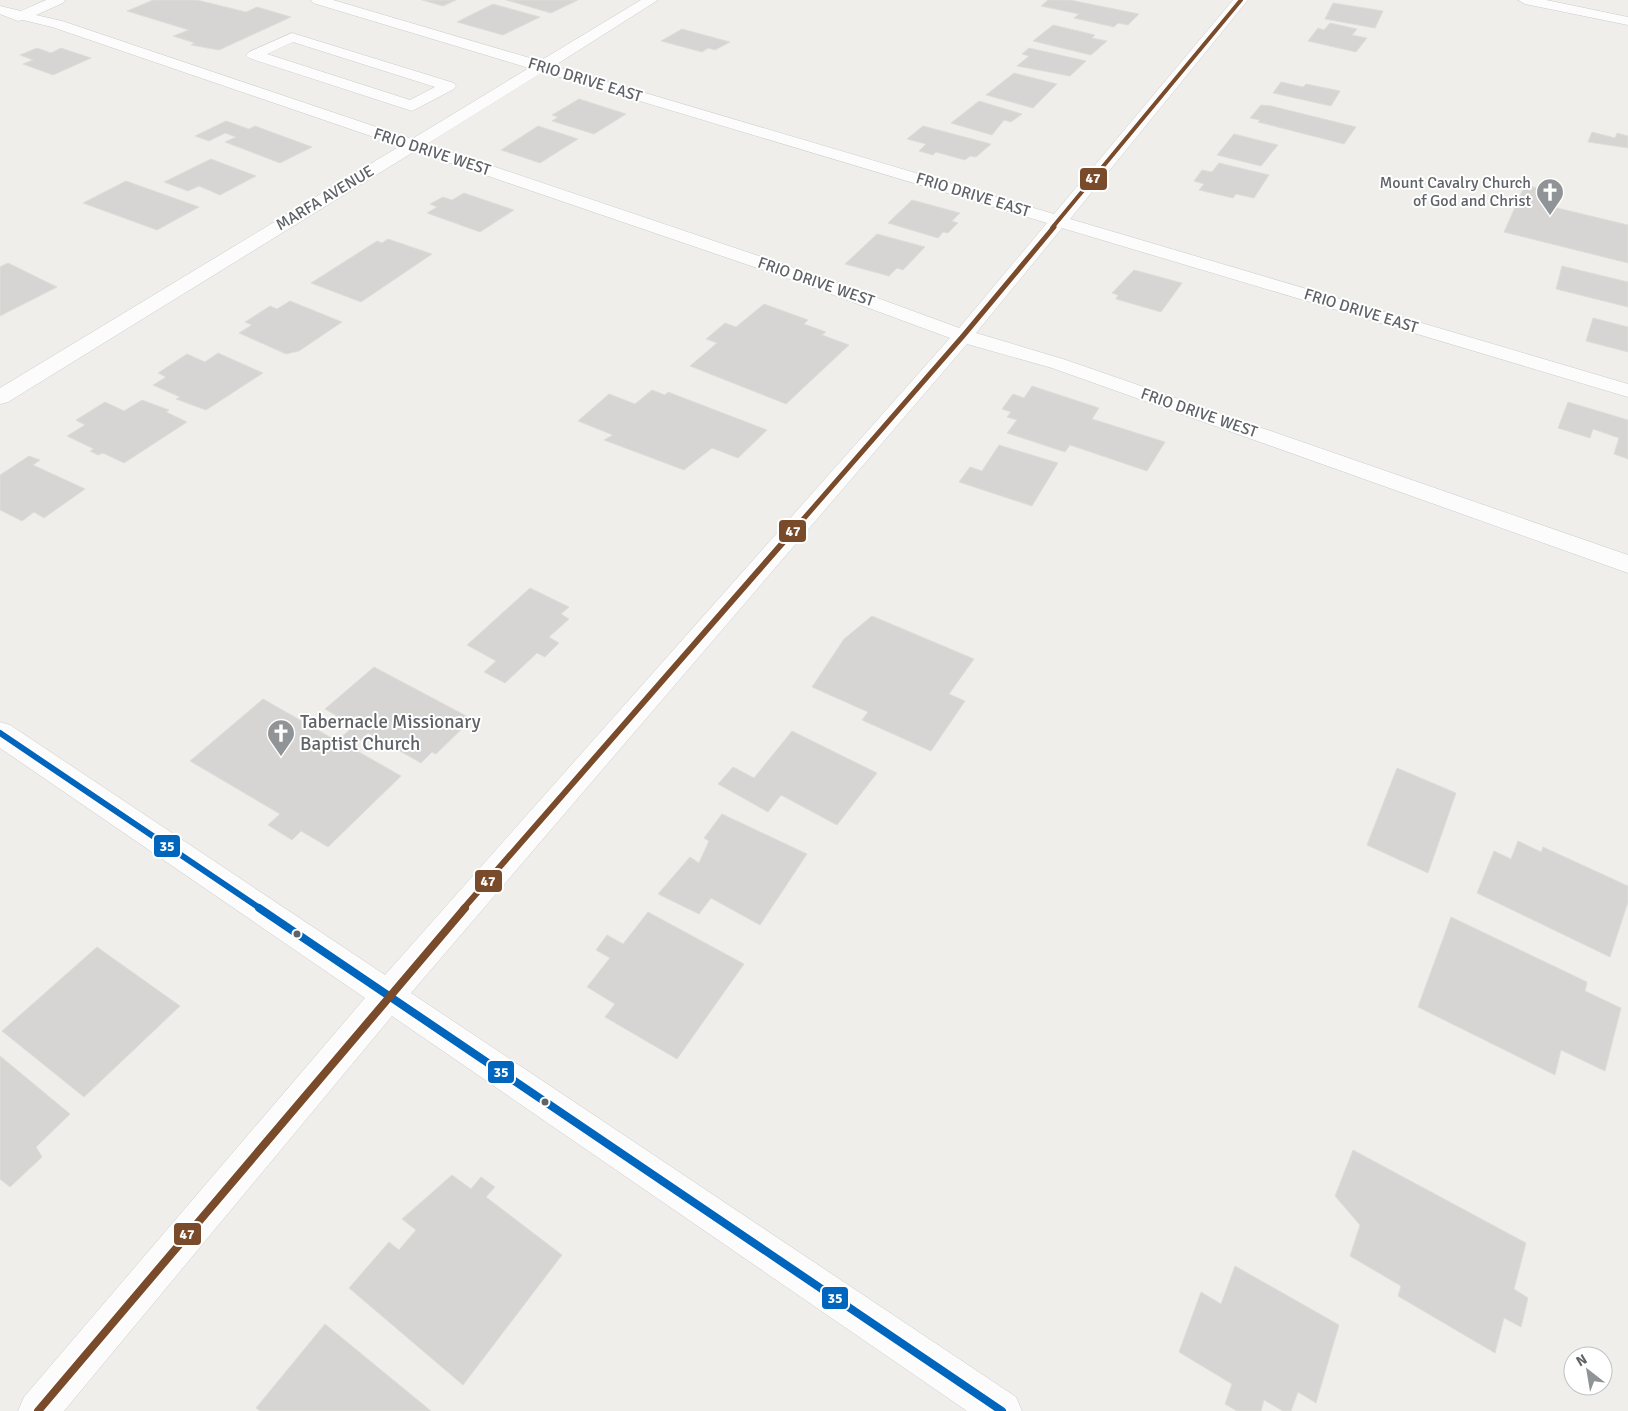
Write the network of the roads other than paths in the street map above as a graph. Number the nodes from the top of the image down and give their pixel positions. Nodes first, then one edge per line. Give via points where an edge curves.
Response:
1 (58, 0) edge
2 (318, 0) edge
3 (651, 0) edge
4 (1241, 0) edge
5 (1525, 0) edge
6 (0, 10) edge
7 (22, 15) junction
8 (1628, 21) edge
9 (0, 24) edge
10 (323, 47) junction
11 (286, 65) junction
12 (542, 67) junction
13 (241, 86) junction
14 (412, 146) junction
15 (1060, 221) junction
16 (963, 336) junction
17 (1628, 391) edge
18 (0, 397) edge
19 (1628, 564) edge
20 (0, 733) edge
21 (388, 996) junction
22 (38, 1411) edge
23 (1002, 1411) edge

1 - 7 street
2 - 12 street, FRIO DRIVE EAST
3 - 12 street, MARFA AVENUE
4 - 15 street
5 - 8 street
6 - 7 street, FRIO DRIVE WEST
7 - 9 street
7 - 13 street, FRIO DRIVE WEST
10 - 11 street
10 - 11 street via 292,37 254,54
10 - 11 street via 448,86 412,106
11 - 13 street
12 - 14 street, MARFA AVENUE
12 - 15 street, FRIO DRIVE EAST
13 - 14 street, FRIO DRIVE WEST
14 - 16 street, FRIO DRIVE WEST via 790,272
14 - 18 street, MARFA AVENUE
15 - 16 street
15 - 17 street, FRIO DRIVE EAST
16 - 19 street, FRIO DRIVE WEST via 1059,364
16 - 21 street
20 - 21 street
21 - 22 street
21 - 23 street

